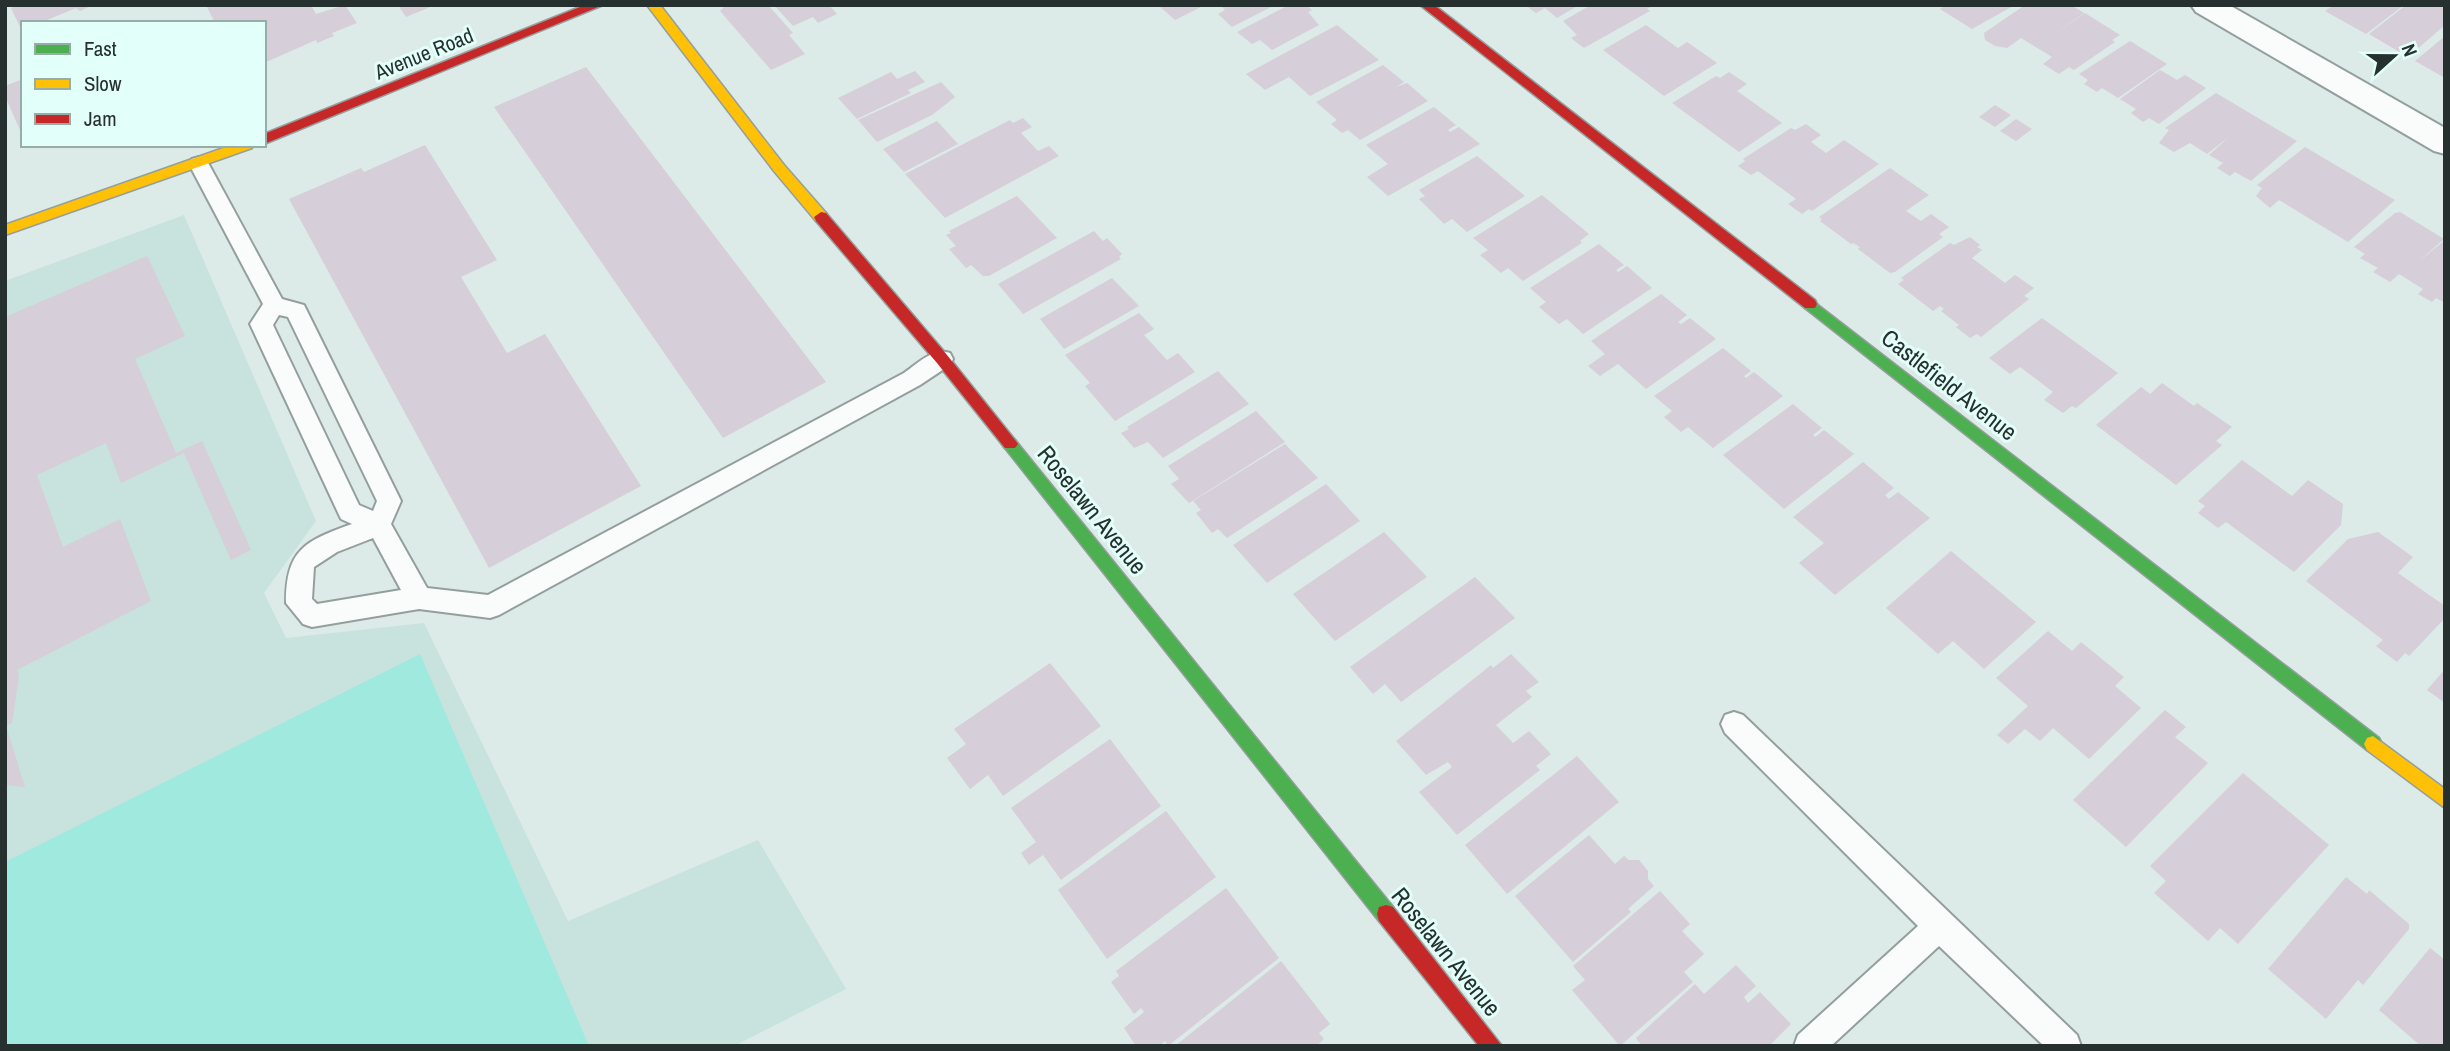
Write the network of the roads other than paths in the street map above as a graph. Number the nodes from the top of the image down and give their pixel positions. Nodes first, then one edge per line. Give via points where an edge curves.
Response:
1 (597, 5) edge
2 (653, 5) edge
3 (1426, 5) edge
4 (2206, 5) edge
5 (266, 138) edge
6 (2445, 143) edge
7 (242, 147) edge
8 (199, 163) junction
9 (5, 230) edge
10 (274, 305) junction
11 (942, 359) junction
12 (379, 525) junction
13 (419, 598) junction
14 (1734, 724) dead end
15 (2445, 800) edge
16 (1939, 926) junction
17 (1492, 1046) edge
18 (1810, 1046) edge
19 (2066, 1046) edge

1 - 5 street, Avenue Road
2 - 11 street, Roselawn Avenue via 779,168
3 - 15 street, Castlefield Avenue
4 - 6 street
7 - 8 street
8 - 9 street
8 - 10 lane
10 - 12 lane via 296,311 389,500
10 - 12 lane via 261,324 350,512
11 - 13 lane via 490,607
11 - 17 street, Roselawn Avenue
12 - 13 lane
12 - 13 lane via 334,541 306,559 299,577 299,603 312,616
14 - 16 lane
16 - 18 lane
16 - 19 lane

